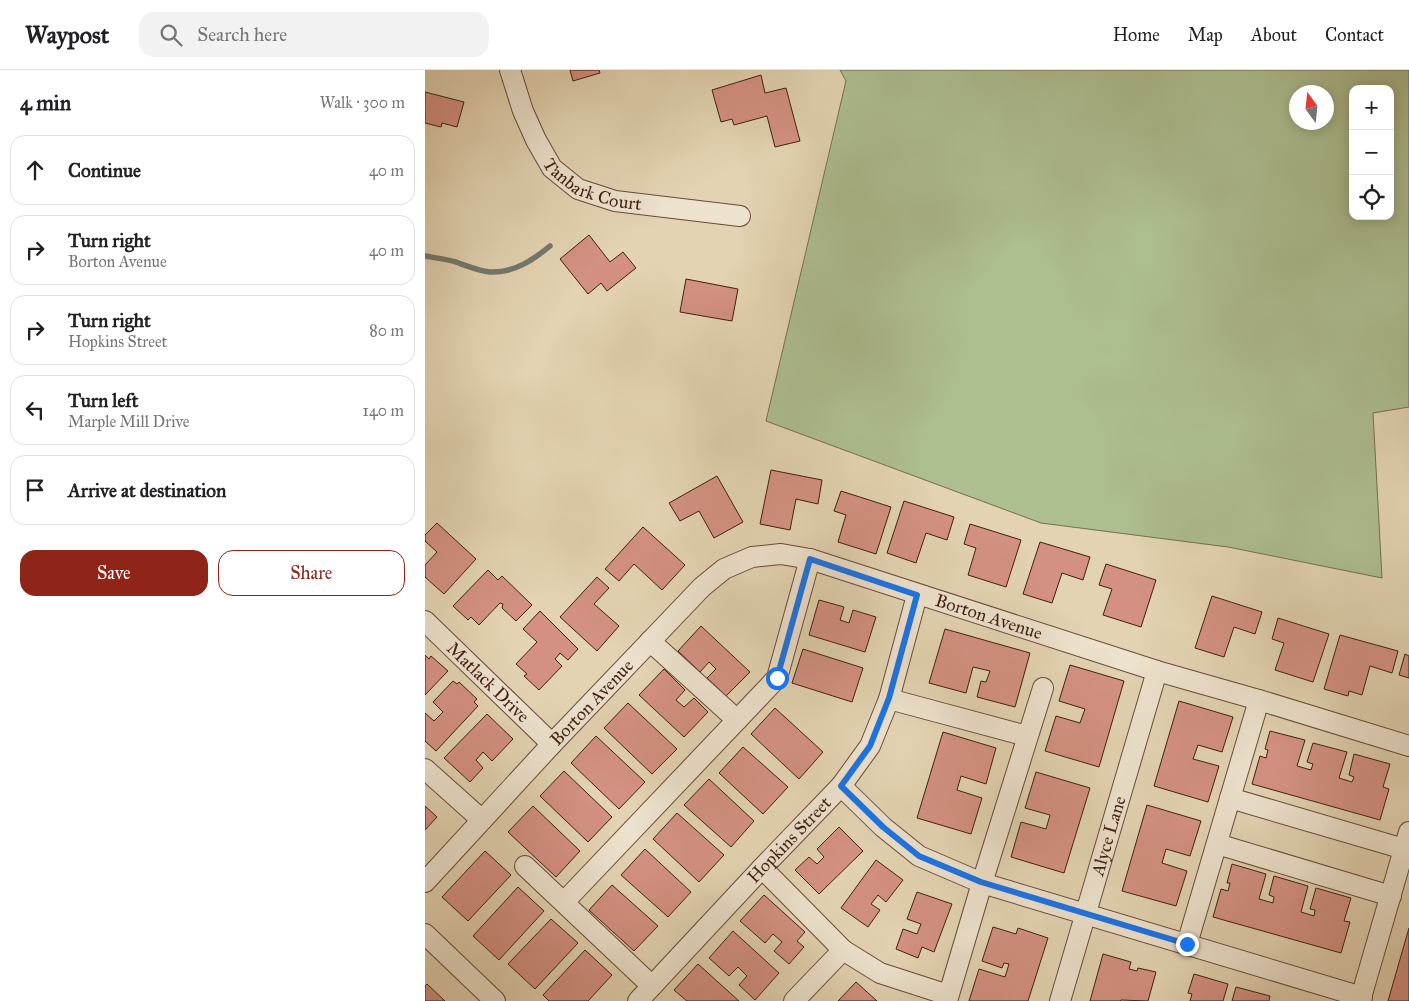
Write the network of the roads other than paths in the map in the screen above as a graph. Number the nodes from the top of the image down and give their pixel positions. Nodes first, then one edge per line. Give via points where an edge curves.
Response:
1 (510, 70) edge
2 (740, 216) dead end
3 (810, 559) junction
4 (917, 595) junction
5 (425, 621) edge
6 (650, 641) junction
7 (1157, 671) junction
8 (1043, 688) dead end
9 (889, 698) junction
10 (1259, 700) junction
11 (737, 720) junction
12 (1027, 736) junction
13 (552, 744) junction
14 (1409, 746) edge
15 (425, 769) edge
16 (841, 786) junction
17 (1230, 798) junction
18 (482, 820) junction
19 (1407, 841) edge
20 (1217, 844) junction
21 (525, 866) dead end
22 (762, 868) junction
23 (425, 882) edge
24 (981, 882) junction
25 (1391, 896) junction
26 (564, 902) junction
27 (1086, 914) junction
28 (425, 934) edge
29 (1187, 944) junction
30 (843, 950) junction
31 (652, 986) junction
32 (947, 998) edge
33 (1361, 999) edge
34 (495, 1001) edge
35 (638, 1001) edge
36 (794, 1001) edge
37 (1060, 1001) edge

1 - 2 street, Tanbark Court via 536,140 552,168 578,189 615,201
3 - 4 street, Borton Avenue
3 - 6 street, Borton Avenue via 781,554 751,557 725,568
3 - 11 street via 777,678
4 - 7 street, Borton Avenue
4 - 9 street, Hopkins Street
5 - 13 street, Matlack Drive
6 - 11 street
6 - 13 street, Borton Avenue
7 - 10 street, Borton Avenue
7 - 27 street, Alyce Lane
8 - 12 street
9 - 12 street
9 - 16 street, Hopkins Street via 870,746
10 - 14 street, Borton Avenue
10 - 17 street
11 - 26 street
12 - 24 street
13 - 18 street, Borton Avenue
15 - 18 street
16 - 22 street, Hopkins Street
16 - 24 street via 919,856
17 - 19 street
17 - 20 street
18 - 23 street, Borton Avenue
19 - 25 street
20 - 25 street
20 - 29 street
21 - 26 street
22 - 30 street
22 - 31 street, Hopkins Street
24 - 27 street
24 - 32 street
25 - 33 street
26 - 31 street
27 - 29 street
27 - 37 street, Alyce Lane
28 - 34 street
29 - 33 street
30 - 32 street via 880,973
30 - 36 street
31 - 35 street, Hopkins Street

